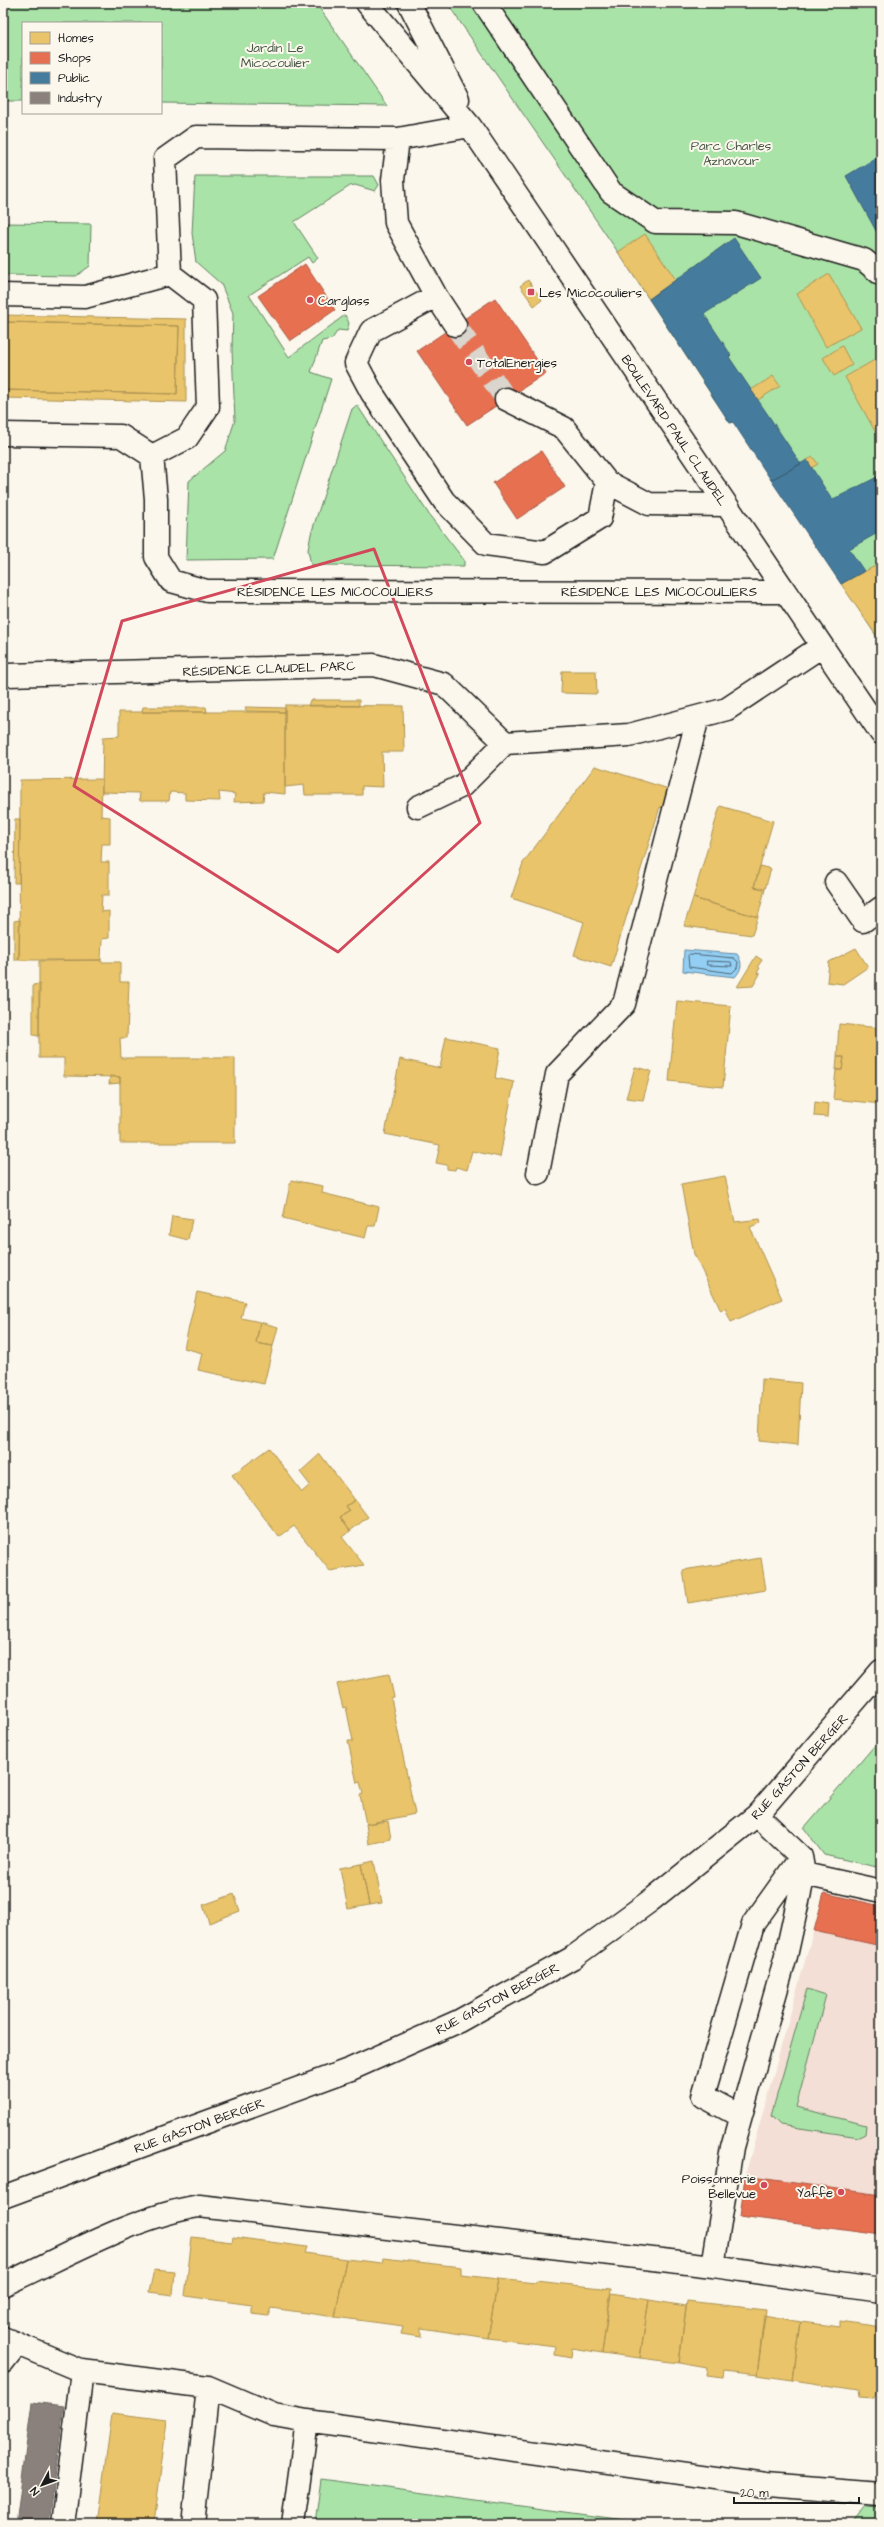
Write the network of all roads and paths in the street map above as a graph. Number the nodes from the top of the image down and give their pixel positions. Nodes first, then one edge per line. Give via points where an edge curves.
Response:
1 (367, 3) edge
2 (410, 3) edge
3 (484, 3) edge
4 (470, 126) junction
5 (398, 139) junction
6 (170, 274) junction
7 (881, 274) edge
8 (3, 295) edge
9 (436, 296) junction
10 (455, 325) tunnel mouth
11 (506, 399) tunnel mouth
12 (3, 434) edge
13 (152, 456) junction
14 (607, 482) junction
15 (726, 505) junction
16 (784, 592) junction
17 (822, 646) junction
18 (7, 675) dead end
19 (698, 717) junction
20 (881, 733) edge
21 (505, 743) junction
22 (418, 807) dead end
23 (836, 882) dead end
24 (881, 908) edge
25 (538, 1173) dead end
26 (881, 1671) edge
27 (757, 1816) junction
28 (802, 1865) junction
29 (881, 1891) edge
30 (740, 2116) junction
31 (3, 2197) edge
32 (713, 2266) junction
33 (3, 2285) edge
34 (881, 2290) edge
35 (10, 2341) edge
36 (3, 2362) edge
37 (82, 2371) junction
38 (208, 2387) junction
39 (307, 2421) junction
40 (881, 2494) edge
41 (63, 2524) edge
42 (193, 2524) edge
43 (294, 2524) edge

1 - 4 street, BOULEVARD PAUL CLAUDEL
2 - 4 street, BOULEVARD PAUL CLAUDEL
3 - 7 street via 611,192 655,222 736,223 864,260
4 - 5 street
4 - 15 street, BOULEVARD PAUL CLAUDEL
5 - 6 street via 196,137 165,159
5 - 9 street via 393,180 396,223
6 - 8 street via 85,297
6 - 13 street via 204,300 208,407 187,438
9 - 10 street
9 - 14 street via 372,330 356,363 372,393 444,501 486,544 545,552 600,518
11 - 14 street via 564,428
12 - 13 street via 121,436
13 - 16 street, RÉSIDENCE LES MICOCOULIERS via 156,499 156,557 171,581 207,591
14 - 15 street via 649,504
15 - 16 street, BOULEVARD PAUL CLAUDEL
16 - 17 street, BOULEVARD PAUL CLAUDEL
17 - 19 street via 727,709
17 - 20 street, BOULEVARD PAUL CLAUDEL
18 - 21 street, RÉSIDENCE CLAUDEL PARC via 374,665 444,684
19 - 21 street via 629,735
19 - 25 street via 624,1004 557,1074
21 - 22 street via 462,786
23 - 24 street via 863,921
26 - 27 street, RUE GASTON BERGER
27 - 28 street
27 - 31 street, RUE GASTON BERGER via 650,1901 572,1958 459,2021 351,2069
28 - 29 street
28 - 30 street via 786,1956
28 - 30 street via 754,1924 703,2096
30 - 32 street via 732,2147
32 - 33 street via 199,2206 172,2211 140,2223
32 - 34 street
35 - 36 street
35 - 37 street
37 - 38 street
37 - 41 street
38 - 39 street via 274,2415
38 - 42 street
39 - 40 street via 766,2485
39 - 43 street

